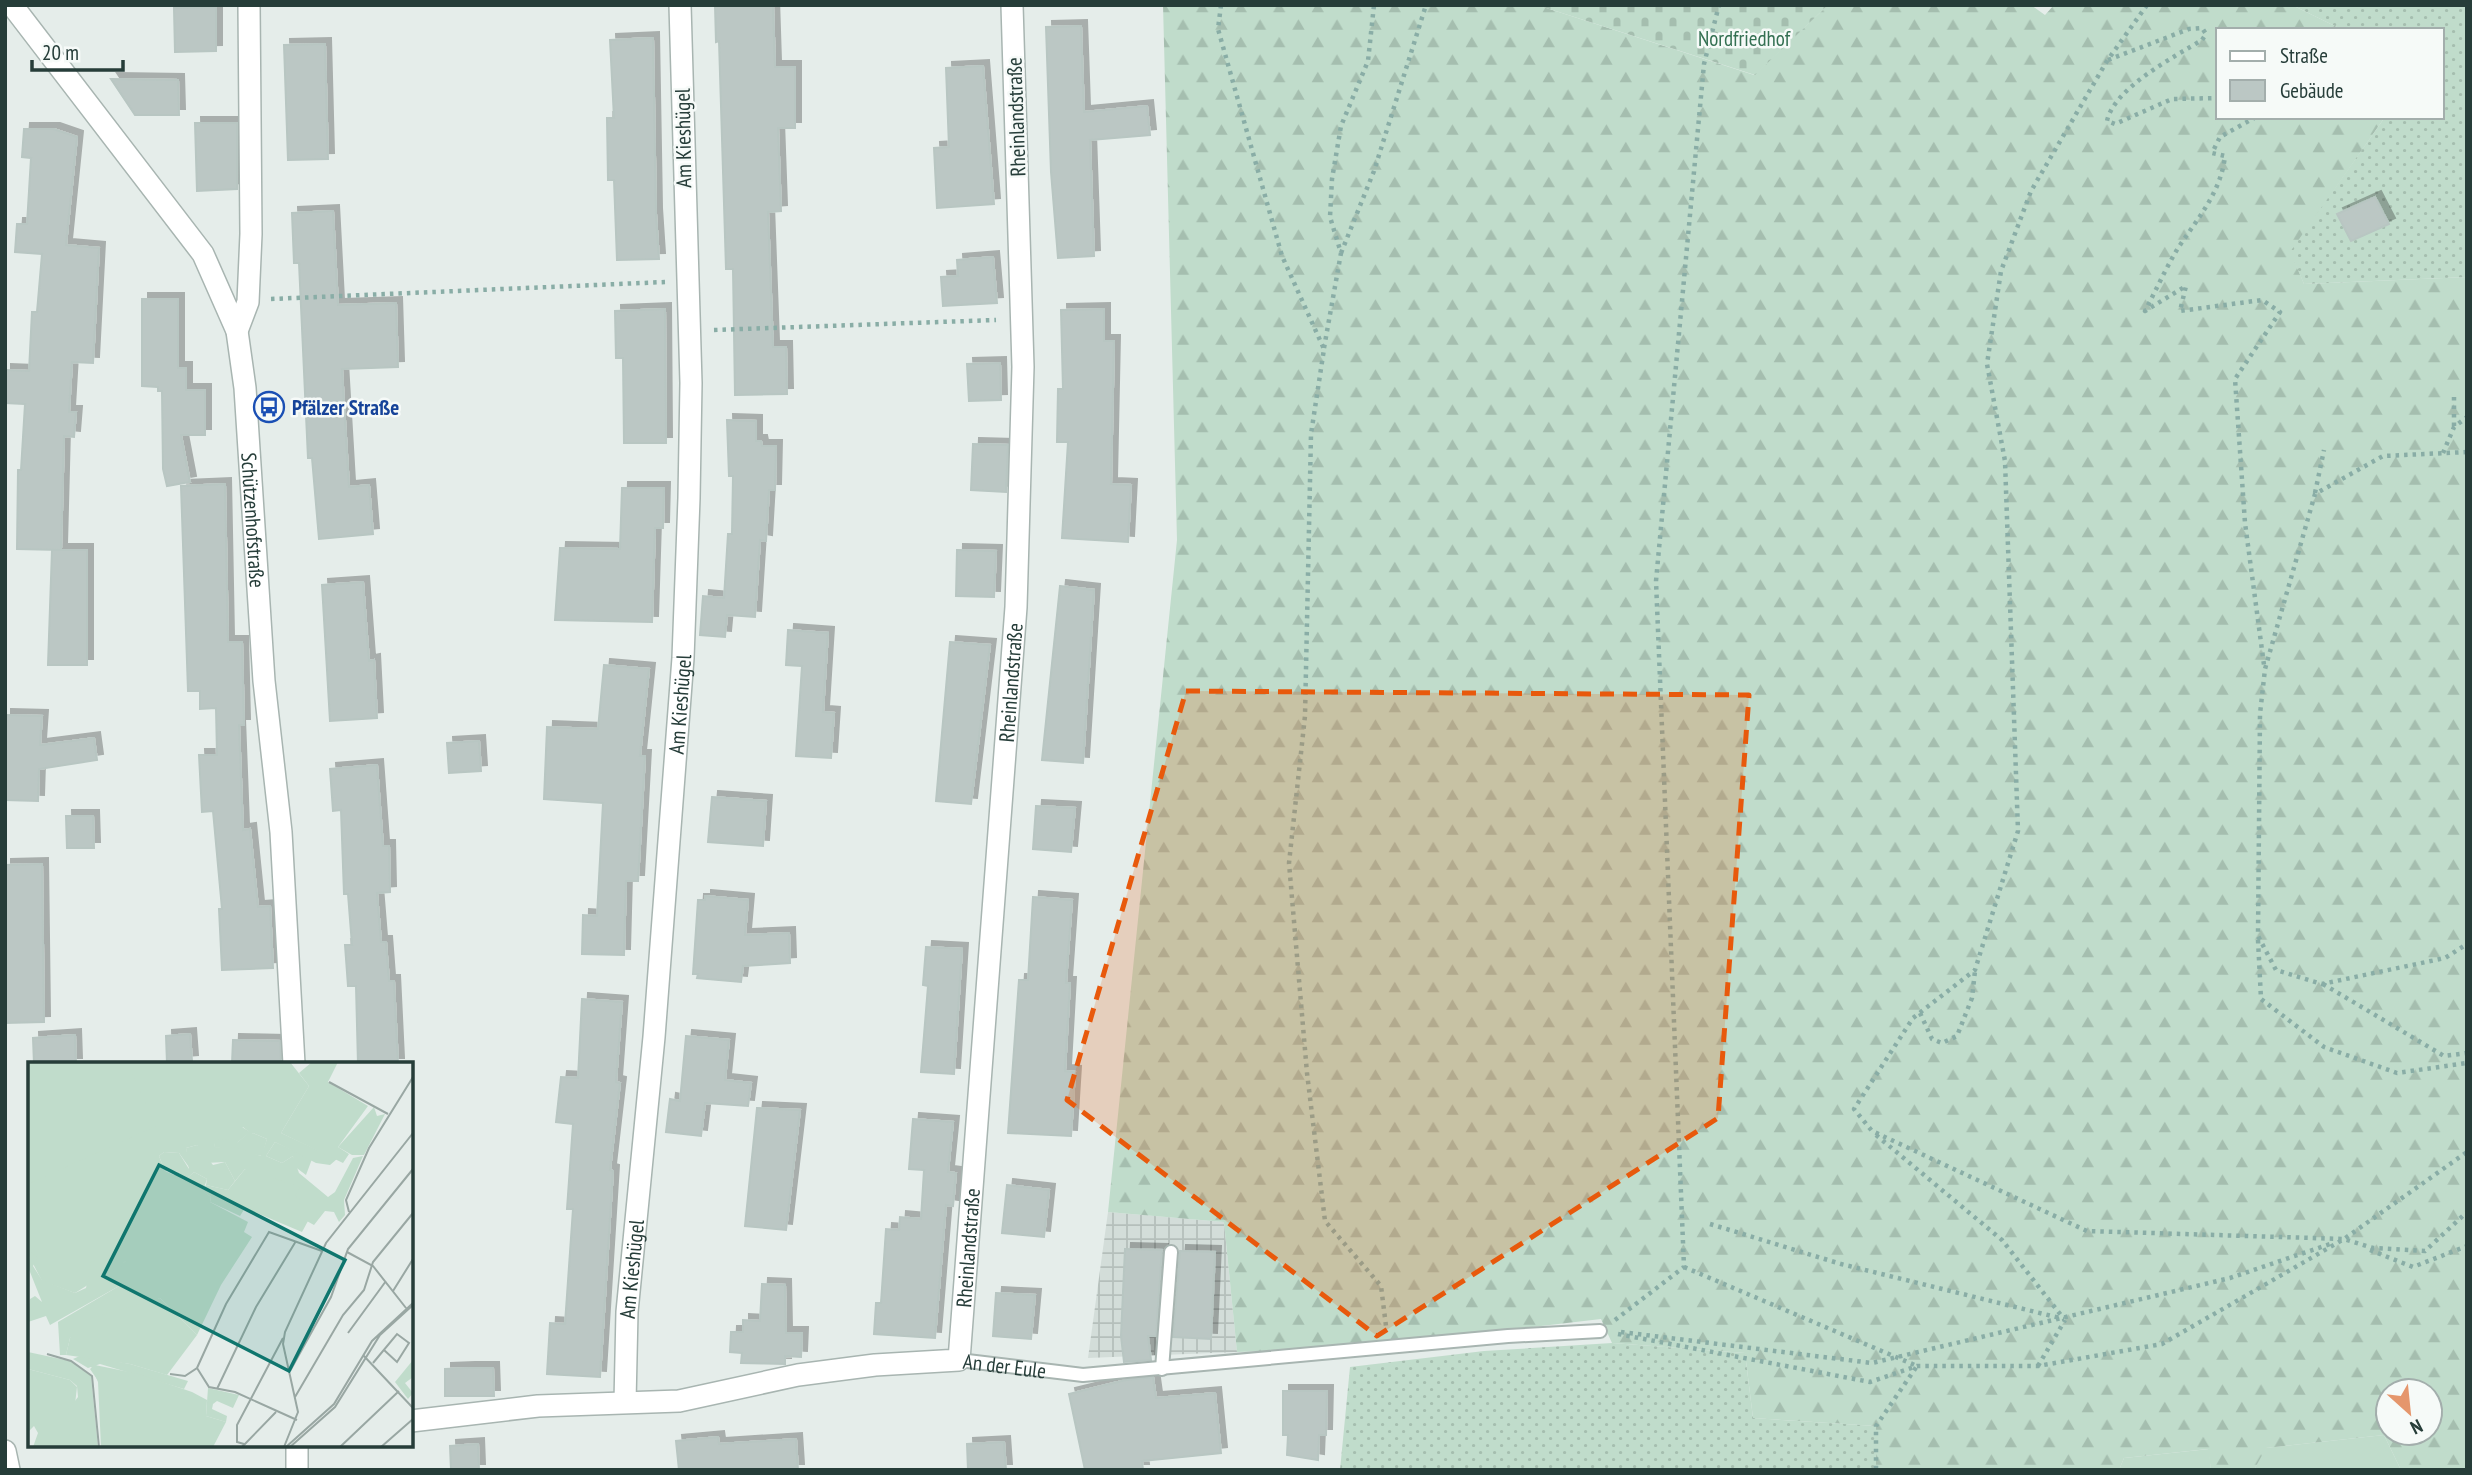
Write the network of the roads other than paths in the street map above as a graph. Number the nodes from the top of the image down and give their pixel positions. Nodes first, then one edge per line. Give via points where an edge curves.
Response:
1 (12, 5) edge
2 (249, 5) edge
3 (680, 5) edge
4 (1012, 5) edge
5 (237, 331) junction
6 (294, 1062) edge
7 (1171, 1252) dead end
8 (1601, 1330) road end
9 (959, 1360) junction
10 (1162, 1369) junction
11 (625, 1402) junction
12 (413, 1421) edge
13 (296, 1447) edge
14 (5, 1451) edge
15 (9, 1470) edge
16 (297, 1470) edge

1 - 5 street, Schützenhofstraße via 203,254
2 - 5 street via 251,234 248,302
3 - 11 street, Am Kieshügel via 691,396 683,658 627,1312
4 - 9 street, Rheinlandstraße via 1023,381 1016,607
5 - 6 street, Schützenhofstraße via 245,387 264,681 281,832
7 - 10 lane
8 - 10 lane, An der Eule
9 - 10 lane, An der Eule via 1083,1376
9 - 11 street, An der Eule via 798,1375 679,1401
11 - 12 street, An der Eule via 538,1406
13 - 16 street
14 - 15 street

